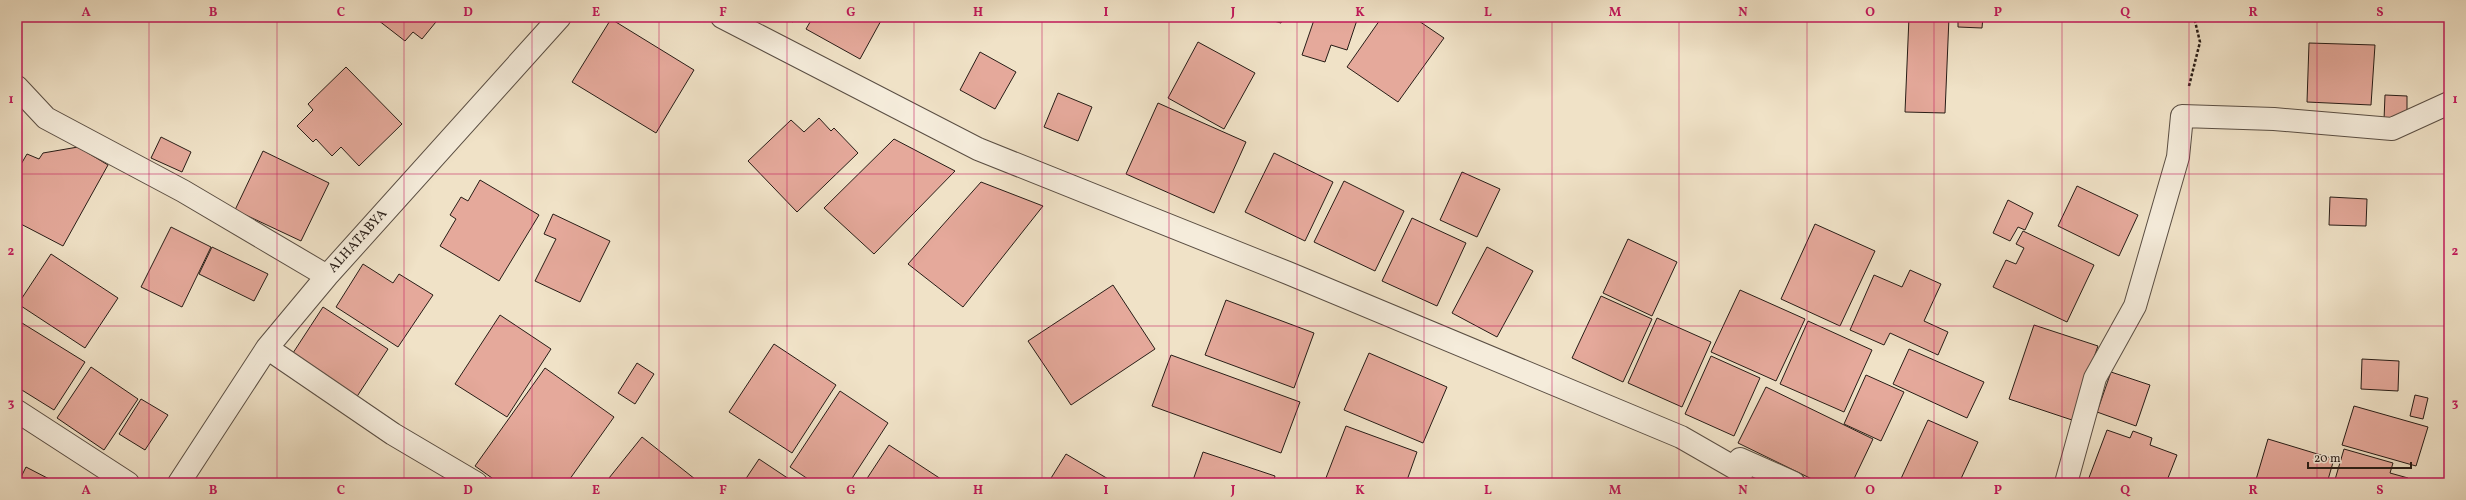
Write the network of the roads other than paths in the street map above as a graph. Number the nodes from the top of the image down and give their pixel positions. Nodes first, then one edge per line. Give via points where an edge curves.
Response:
1 (560, 17) edge
2 (722, 17) edge
3 (17, 87) edge
4 (2449, 103) edge
5 (327, 276) junction
6 (267, 348) junction
7 (17, 411) edge
8 (1740, 477) edge
9 (128, 483) edge
10 (179, 483) edge
11 (476, 483) edge
12 (1794, 483) edge
13 (2066, 483) edge

1 - 5 street, ALHATABYA
2 - 8 street via 978,149 1288,273 1674,434
3 - 5 street via 46,118 183,191
4 - 13 street via 2392,129 2274,119 2182,116 2178,157 2135,306 2095,378
5 - 6 street, ALHATABYA
6 - 10 street, ALHATABYA
6 - 11 street via 393,434
7 - 9 street
8 - 12 street via 1740,459

